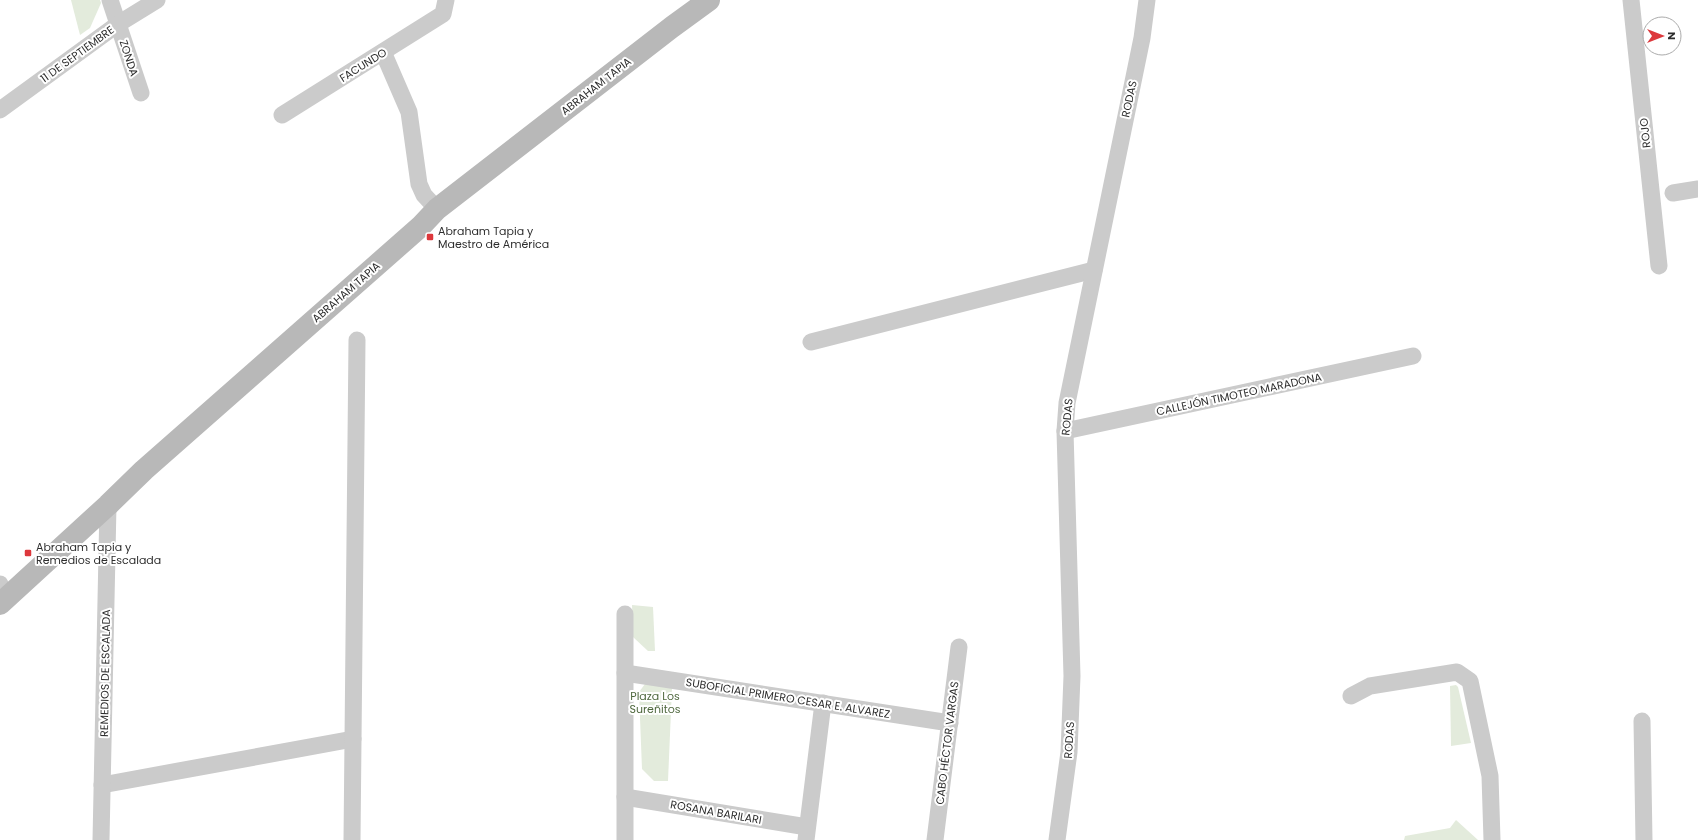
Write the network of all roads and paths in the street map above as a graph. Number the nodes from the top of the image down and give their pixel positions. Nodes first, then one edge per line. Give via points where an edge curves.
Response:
1 (110, 0) edge
2 (156, 0) edge
3 (709, 0) edge
4 (1147, 0) edge
5 (1631, 0) edge
6 (445, 7) edge
7 (118, 24) junction
8 (383, 52) junction
9 (141, 93) dead end
10 (0, 110) edge
11 (282, 115) dead end
12 (1698, 190) edge
13 (1673, 193) dead end
14 (437, 209) junction
15 (1659, 266) dead end
16 (1094, 270) junction
17 (357, 340) dead end
18 (811, 342) dead end
19 (1413, 356) dead end
20 (1065, 431) junction
21 (108, 505) junction
22 (2, 595) edge
23 (625, 614) dead end
24 (959, 647) dead end
25 (625, 673) junction
26 (1351, 696) dead end
27 (823, 703) junction
28 (1642, 721) dead end
29 (950, 723) junction
30 (353, 740) junction
31 (102, 785) junction
32 (625, 797) junction
33 (806, 834) edge
34 (101, 840) edge
35 (352, 840) edge
36 (625, 840) edge
37 (935, 840) edge
38 (1057, 840) edge
39 (1492, 840) edge
40 (1644, 840) edge

1 - 7 street, ZONDA
2 - 7 street, 11 DE SEPTIEMBRE
3 - 14 street, ABRAHAM TAPIA
4 - 16 street, RODAS
5 - 15 street, ROJO
6 - 8 street, FACUNDO
7 - 9 street, ZONDA
7 - 10 street, 11 DE SEPTIEMBRE
8 - 11 street, FACUNDO
8 - 14 street via 409,112 419,184 424,195
12 - 13 street
14 - 21 street, ABRAHAM TAPIA
16 - 18 street
16 - 20 street, RODAS via 1067,403
17 - 30 street
19 - 20 street, CALLEJÓN TIMOTEO MARADONA
20 - 38 street, RODAS via 1072,676 1069,752
21 - 22 street, ABRAHAM TAPIA
21 - 31 street, REMEDIOS DE ESCALADA
23 - 25 street
24 - 29 street, CABO HÉCTOR VARGAS
25 - 27 street, SUBOFICIAL PRIMERO CESAR E. ALVAREZ
25 - 32 street
26 - 39 street via 1370,686 1457,672 1470,682 1490,776
27 - 29 street, SUBOFICIAL PRIMERO CESAR E. ALVAREZ
27 - 33 street
28 - 40 street
29 - 37 street, CABO HÉCTOR VARGAS
30 - 31 street
30 - 35 street
31 - 34 street, REMEDIOS DE ESCALADA
32 - 33 street, ROSANA BARILARI
32 - 36 street

